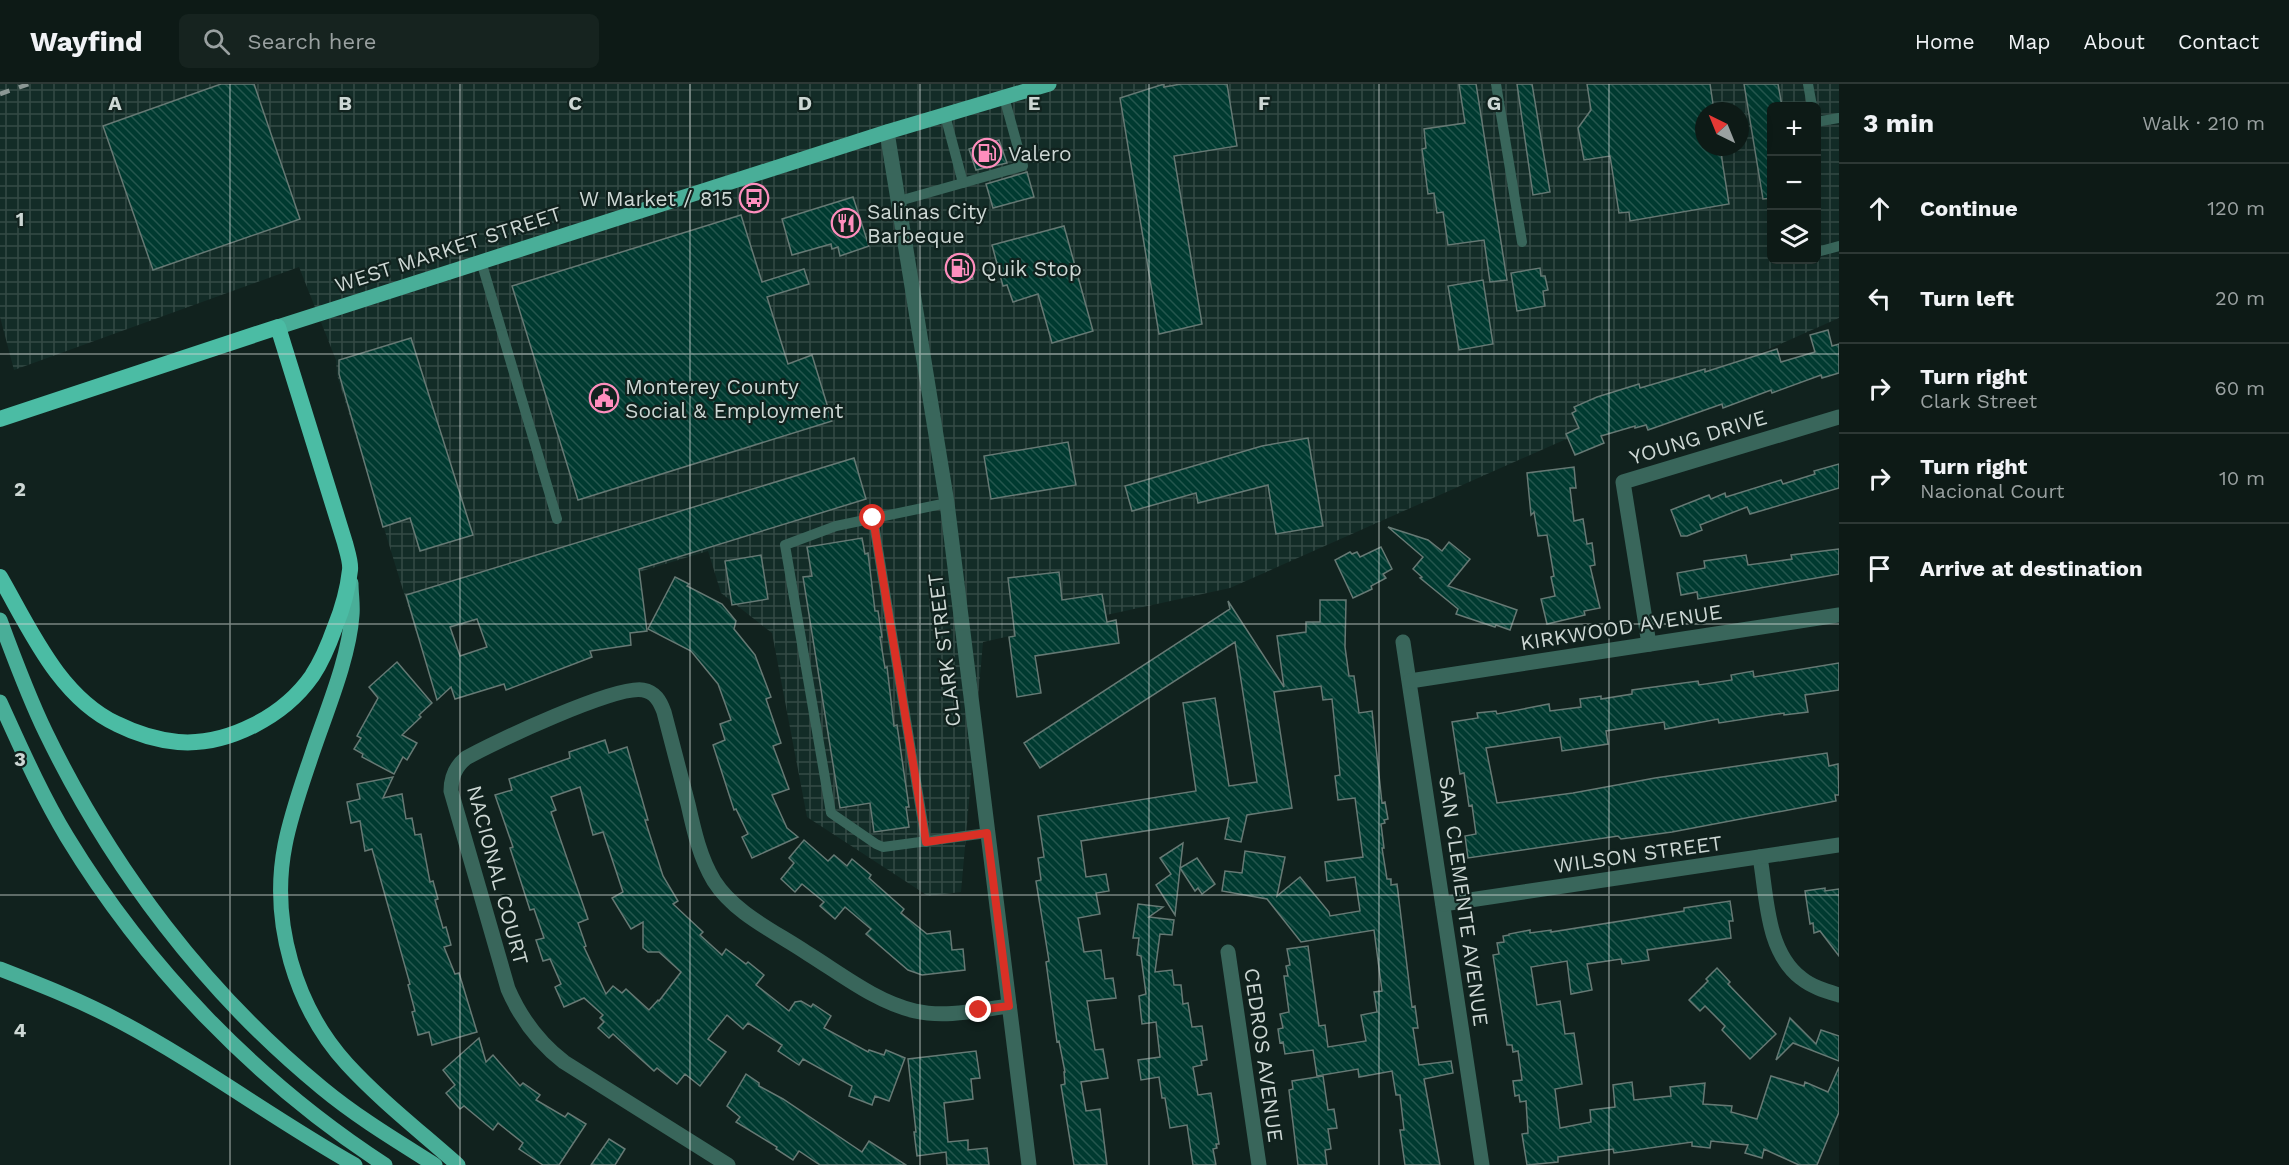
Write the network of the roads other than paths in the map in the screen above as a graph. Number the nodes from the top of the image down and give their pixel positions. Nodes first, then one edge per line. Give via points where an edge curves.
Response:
1 (1048, 84) edge
2 (1496, 84) edge
3 (1808, 84) edge
4 (1004, 97) junction
5 (1811, 102) edge
6 (945, 115) junction
7 (1839, 118) edge
8 (1821, 121) edge
9 (887, 132) junction
10 (963, 183) junction
11 (898, 201) junction
12 (1522, 242) dead end
13 (1839, 246) edge
14 (1821, 251) edge
15 (482, 261) junction
16 (278, 327) junction
17 (1839, 417) edge
18 (0, 419) edge
19 (947, 503) junction
20 (873, 518) junction
21 (557, 519) dead end
22 (350, 568) junction
23 (0, 577) edge
24 (1839, 615) edge
25 (0, 620) edge
26 (1403, 642) dead end
27 (1649, 644) junction
28 (1410, 681) junction
29 (0, 702) edge
30 (987, 833) junction
31 (926, 842) junction
32 (1839, 845) edge
33 (1760, 857) junction
34 (1443, 904) junction
35 (1228, 951) dead end
36 (0, 969) edge
37 (1839, 995) edge
38 (1009, 1006) junction
39 (355, 1165) edge
40 (385, 1165) edge
41 (435, 1165) edge
42 (458, 1165) edge
43 (728, 1165) edge
44 (1029, 1165) edge
45 (1259, 1165) edge
46 (1482, 1165) edge

1 - 4 main road, WEST MARKET STREET
2 - 12 lane
3 - 5 lane
4 - 6 main road, WEST MARKET STREET
4 - 10 lane via 1023,166
6 - 9 main road, WEST MARKET STREET
6 - 10 lane
7 - 8 lane
9 - 11 street, CLARK STREET
9 - 15 main road, WEST MARKET STREET
10 - 11 lane
11 - 19 street, CLARK STREET
13 - 14 lane
15 - 16 main road, WEST MARKET STREET
15 - 21 lane
16 - 18 highway, WEST MARKET STREET
16 - 22 highway
17 - 27 street, YOUNG DRIVE via 1623,482
19 - 20 lane
19 - 30 street, CLARK STREET
20 - 31 lane
20 - 31 lane via 836,526 785,545 831,813 883,847
22 - 23 highway via 326,652 295,697 279,711 239,732 211,740 179,742 116,724 91,707 44,653
22 - 42 main road via 352,615 347,647 292,813 285,847 281,882 287,950 312,1014 347,1064
24 - 27 street, KIRKWOOD AVENUE
25 - 41 main road via 65,771 158,918 280,1051 323,1089
26 - 28 street, SAN CLEMENTE AVENUE
27 - 28 street, KIRKWOOD AVENUE
28 - 34 street, SAN CLEMENTE AVENUE
29 - 40 main road via 66,836 145,947 252,1062 349,1142
30 - 31 lane
30 - 38 street, CLARK STREET
32 - 33 street, WILSON STREET
33 - 34 street, WILSON STREET
33 - 37 street via 1779,952 1800,978
34 - 46 street, SAN CLEMENTE AVENUE
35 - 45 street, CEDROS AVENUE
36 - 39 main road via 122,1022
38 - 43 street, NACIONAL COURT via 949,1014 914,1011 879,998 742,910 726,896 705,864 664,712 651,693 637,689 620,692 532,726 465,758 454,772 451,791 508,989 522,1018 564,1062
38 - 44 street, CLARK STREET

